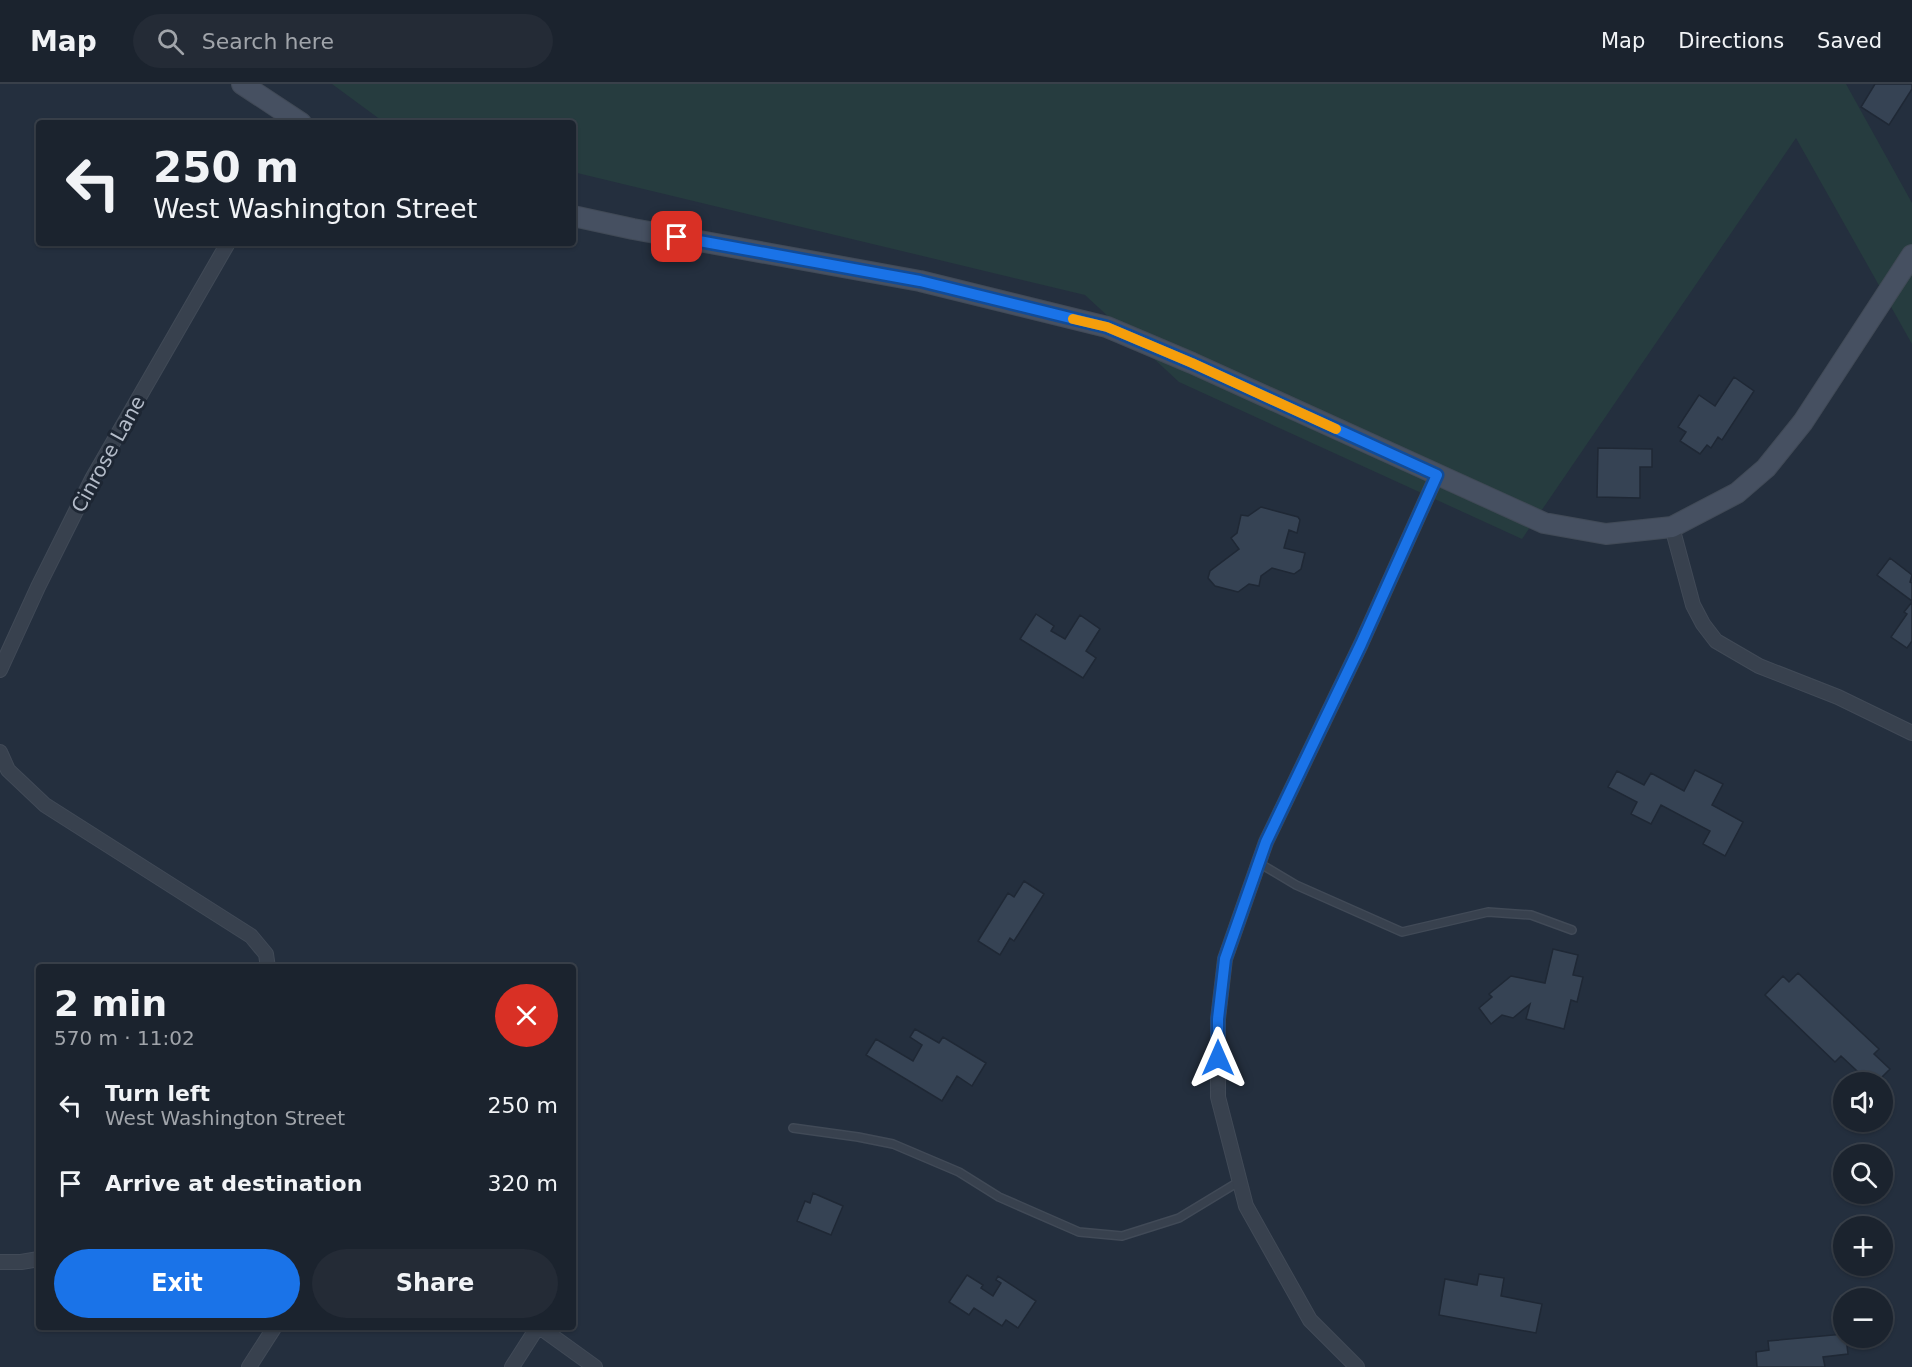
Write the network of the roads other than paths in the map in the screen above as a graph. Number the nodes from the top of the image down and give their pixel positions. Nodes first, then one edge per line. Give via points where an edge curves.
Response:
1 (242, 84) edge
2 (296, 120) edge
3 (576, 217) edge
4 (226, 246) edge
5 (1912, 255) edge
6 (1437, 475) junction
7 (1672, 527) junction
8 (0, 670) edge
9 (1912, 733) edge
10 (0, 752) edge
11 (1258, 863) junction
12 (1572, 930) dead end
13 (267, 961) edge
14 (793, 1128) dead end
15 (1240, 1181) junction
16 (36, 1260) edge
17 (0, 1263) edge
18 (273, 1330) edge
19 (538, 1330) edge
20 (542, 1330) edge
21 (249, 1367) edge
22 (512, 1367) edge
23 (595, 1367) edge
24 (1358, 1367) edge

1 - 2 street
3 - 6 street via 920,281 1107,327
4 - 8 street, Cinrose Lane via 92,479
5 - 7 street via 1803,422 1766,468 1737,493
6 - 7 street via 1544,523 1606,534
6 - 11 street
7 - 9 street via 1694,605 1716,641 1759,666 1838,697
10 - 13 street via 8,770 45,805 251,936
11 - 12 lane via 1296,885 1402,932 1488,912 1532,915
11 - 15 street via 1225,959 1218,1019 1218,1097
14 - 15 lane via 893,1144 1079,1232 1122,1236 1179,1218
15 - 24 street via 1246,1206 1310,1320
16 - 17 street
18 - 21 street
19 - 22 street
20 - 23 street

